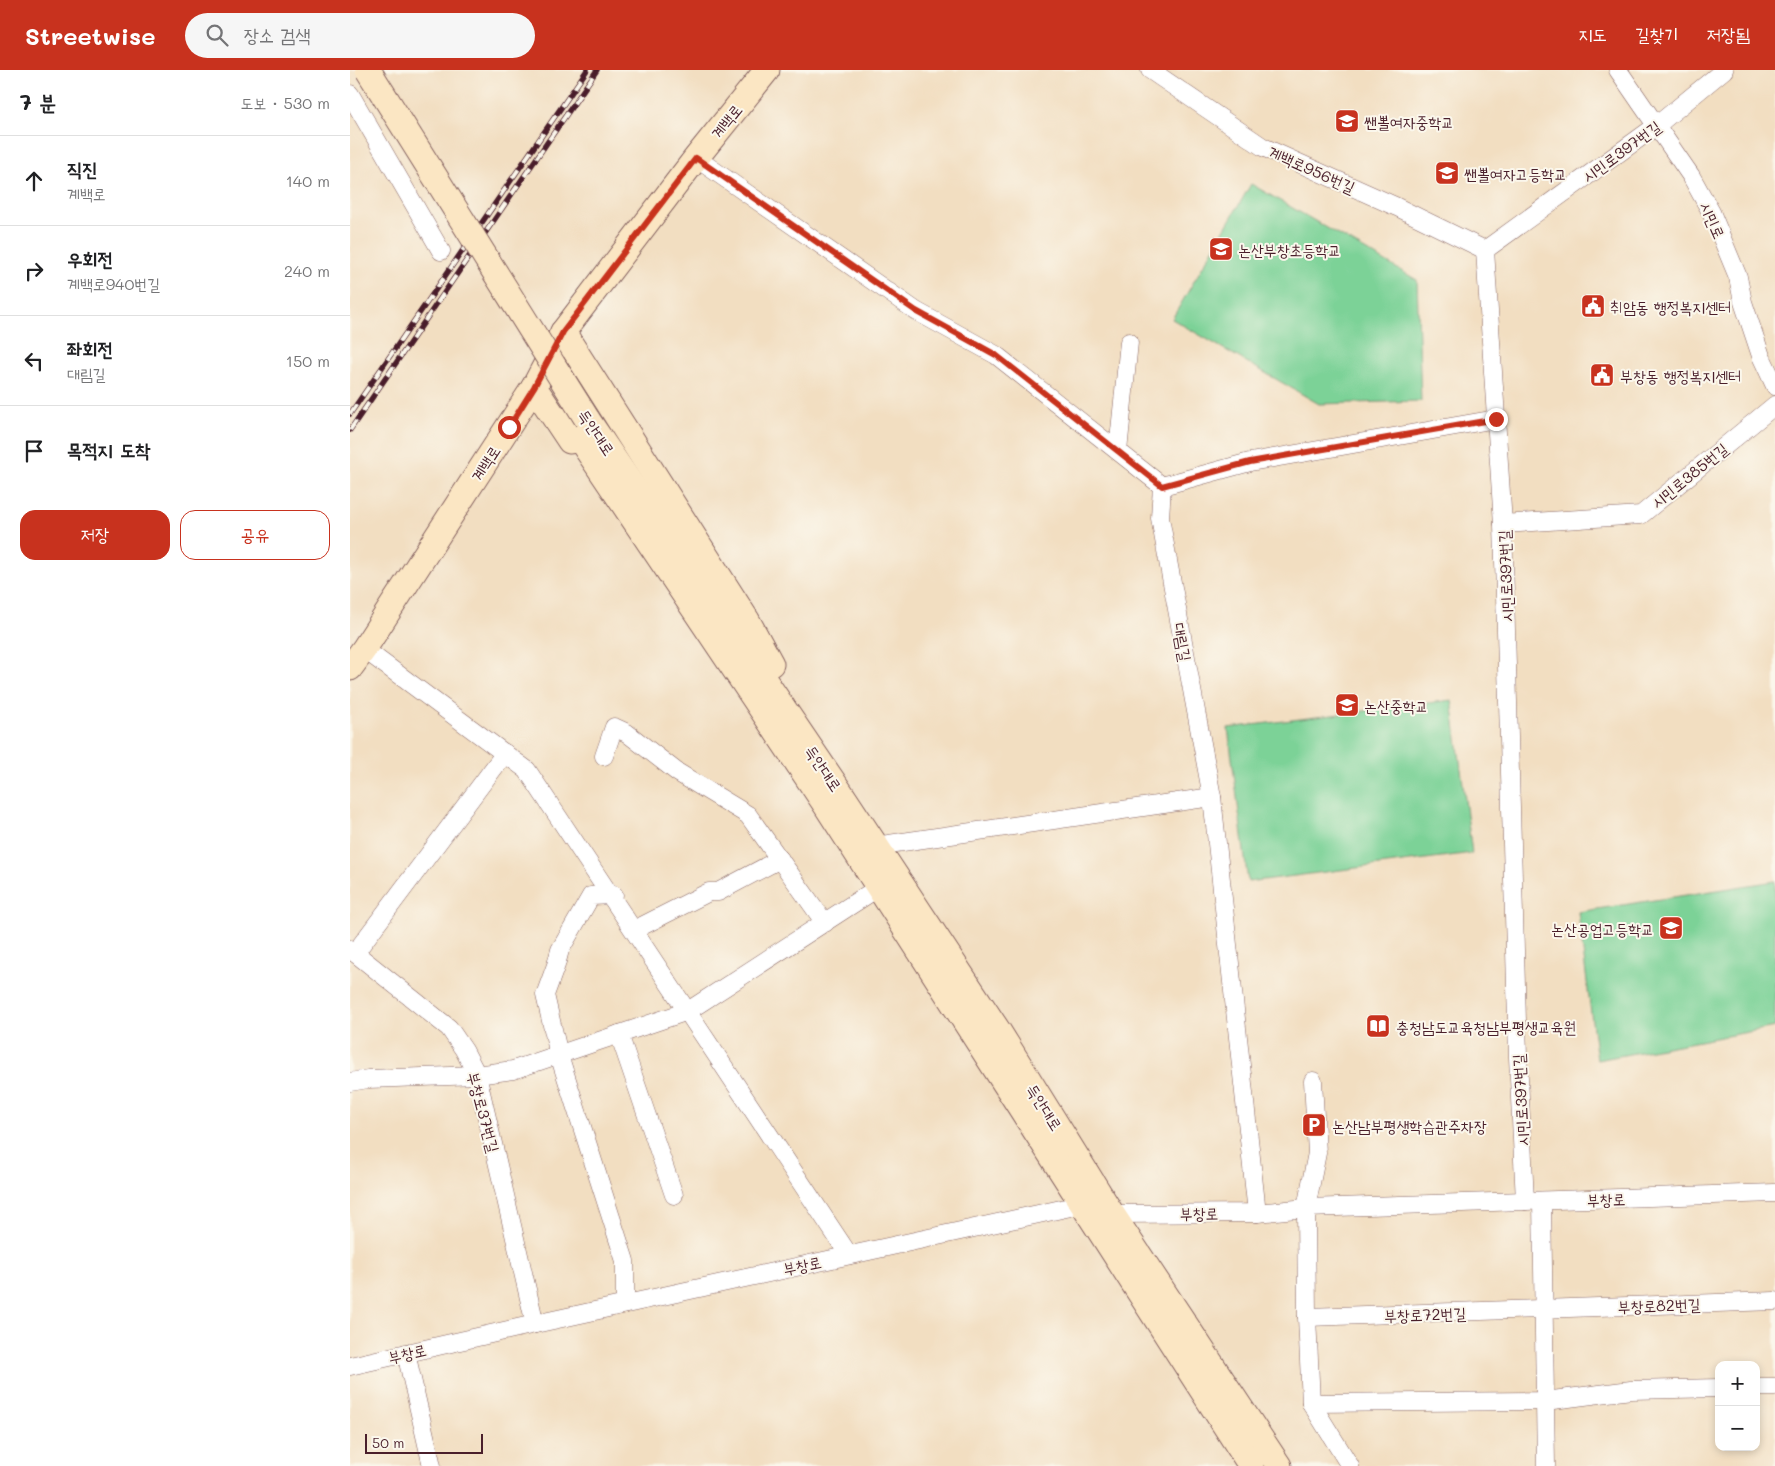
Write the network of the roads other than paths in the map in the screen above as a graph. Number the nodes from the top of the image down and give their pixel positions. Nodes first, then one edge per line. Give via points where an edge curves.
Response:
1 (368, 70) edge
2 (767, 70) edge
3 (1150, 70) edge
4 (1618, 70) edge
5 (1724, 70) edge
6 (350, 74) edge
7 (350, 94) edge
8 (1656, 126) junction
9 (696, 158) junction
10 (1485, 250) junction
11 (441, 251) dead end
12 (563, 332) junction
13 (1129, 342) dead end
14 (1775, 386) edge
15 (534, 387) junction
16 (1775, 405) edge
17 (577, 419) junction
18 (1496, 419) junction
19 (1118, 450) junction
20 (1162, 486) junction
21 (1503, 524) junction
22 (357, 658) edge
23 (505, 754) junction
24 (604, 756) dead end
25 (833, 798) junction
26 (1212, 798) junction
27 (875, 846) junction
28 (780, 859) junction
29 (879, 887) junction
30 (612, 895) junction
31 (825, 922) junction
32 (634, 930) junction
33 (352, 952) edge
34 (688, 1011) junction
35 (619, 1034) junction
36 (559, 1055) junction
37 (477, 1075) junction
38 (1313, 1081) dead end
39 (350, 1082) edge
40 (1775, 1193) edge
41 (674, 1195) dead end
42 (1534, 1201) junction
43 (1084, 1204) junction
44 (1306, 1208) junction
45 (1256, 1213) junction
46 (1112, 1214) junction
47 (849, 1255) junction
48 (1775, 1301) edge
49 (625, 1304) junction
50 (1544, 1310) junction
51 (1307, 1317) junction
52 (535, 1324) junction
53 (406, 1354) junction
54 (350, 1366) edge
55 (1760, 1387) edge
56 (1775, 1387) edge
57 (1715, 1388) edge
58 (1545, 1401) junction
59 (1311, 1403) junction
60 (432, 1466) edge
61 (1251, 1466) edge
62 (1279, 1466) edge
63 (1350, 1466) edge
64 (1546, 1466) edge

1 - 17 street, 득안대로, bridge
2 - 9 street, 계백로
3 - 10 street, 계백로956번길 via 1264,147
4 - 8 street, 시민로
5 - 8 street, 시민로397번길
6 - 17 street, 득안대로
7 - 11 street
8 - 10 street, 시민로397번길
8 - 14 street, 시민로 via 1691,176 1711,212 1738,276 1760,356
9 - 12 street, 계백로
9 - 19 street via 916,311 996,355
10 - 18 street, 시민로397번길
12 - 15 street, 계백로
12 - 25 street via 747,620
13 - 19 street
15 - 22 street, 계백로
15 - 25 street via 711,653
16 - 21 street, 시민로385번길 via 1641,515
17 - 25 street, 득안대로
18 - 20 street via 1250,462
18 - 21 street, 시민로397번길
19 - 20 street
20 - 26 street, 대림길 via 1160,518
21 - 42 street, 시민로397번길 via 1518,1057
22 - 23 street
23 - 30 street via 527,770
23 - 33 street
24 - 28 street via 614,727 627,733 677,772 748,815
25 - 27 street, 득안대로
25 - 29 street, 득안대로
26 - 27 street
26 - 45 street
27 - 46 street, 득안대로 via 999,1032
28 - 31 street
28 - 32 street via 718,892 709,892
29 - 31 street
29 - 43 street, 득안대로
30 - 32 street
30 - 36 street via 591,896 560,950 545,995
31 - 34 street
32 - 34 street
33 - 37 street, 부창로37번길 via 449,1028
34 - 35 street
34 - 47 street
35 - 36 street
35 - 41 street
36 - 37 street via 513,1070
36 - 49 street via 625,1261
37 - 39 street
37 - 52 street, 부창로37번길
38 - 44 street via 1317,1153
40 - 42 street, 부창로
42 - 44 street, 부창로
42 - 50 street
43 - 46 street, 부창로
43 - 47 street, 부창로
43 - 61 street, 득안대로
44 - 45 street, 부창로
44 - 51 street
45 - 46 street, 부창로
46 - 62 street, 득안대로
47 - 49 street, 부창로
48 - 50 street, 부창로82번길
49 - 52 street, 부창로
50 - 51 street, 부창로72번길
50 - 58 street
51 - 59 street
52 - 53 street, 부창로
53 - 54 street, 부창로
53 - 60 street
55 - 56 street
57 - 58 street via 1631,1390
58 - 59 street
58 - 64 street
59 - 63 street

